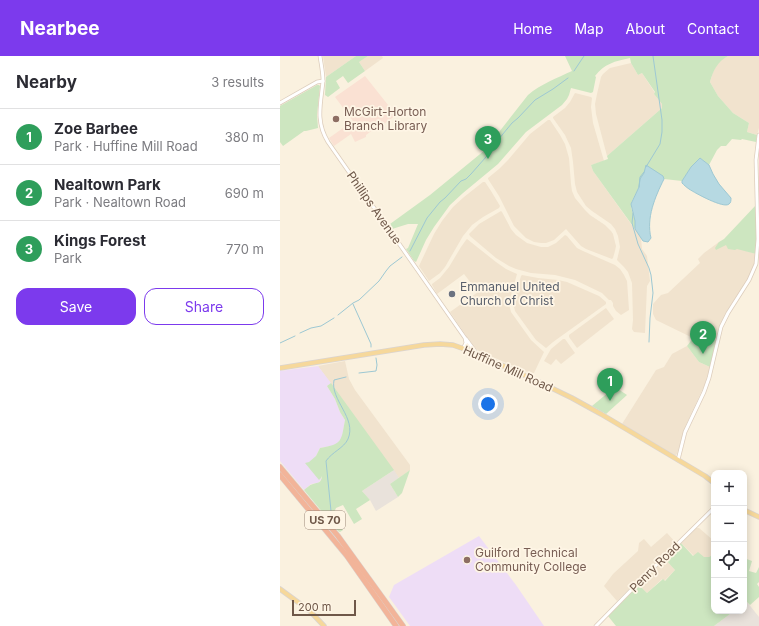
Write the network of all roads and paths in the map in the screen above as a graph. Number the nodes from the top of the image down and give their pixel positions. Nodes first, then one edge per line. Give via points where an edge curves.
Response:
1 (320, 56) edge
2 (323, 81) junction
3 (280, 103) edge
4 (759, 136) edge
5 (464, 338) junction
6 (463, 348) junction
7 (477, 354) junction
8 (280, 368) edge
9 (678, 460) junction
10 (280, 467) edge
11 (280, 475) edge
12 (711, 480) edge
13 (711, 511) edge
14 (747, 511) edge
15 (759, 517) edge
16 (280, 589) edge
17 (324, 626) edge
18 (396, 626) edge
19 (404, 626) edge
20 (596, 626) edge

1 - 2 street, Phillips Avenue
2 - 3 street
2 - 5 street, Phillips Avenue via 319,116 326,139
4 - 9 street via 756,160 756,264 721,327 709,378 685,432
5 - 6 street via 466,343
5 - 7 street, Phillips Avenue
6 - 7 main road, Huffine Mill Road
6 - 8 main road, Huffine Mill Road via 440,344 424,345
7 - 9 main road, Huffine Mill Road via 572,398
9 - 12 main road, Huffine Mill Road
10 - 19 highway, US 70 via 338,536
11 - 18 highway, US 70 via 347,556
13 - 20 street, Penry Road
14 - 15 main road
16 - 17 main road via 310,611

